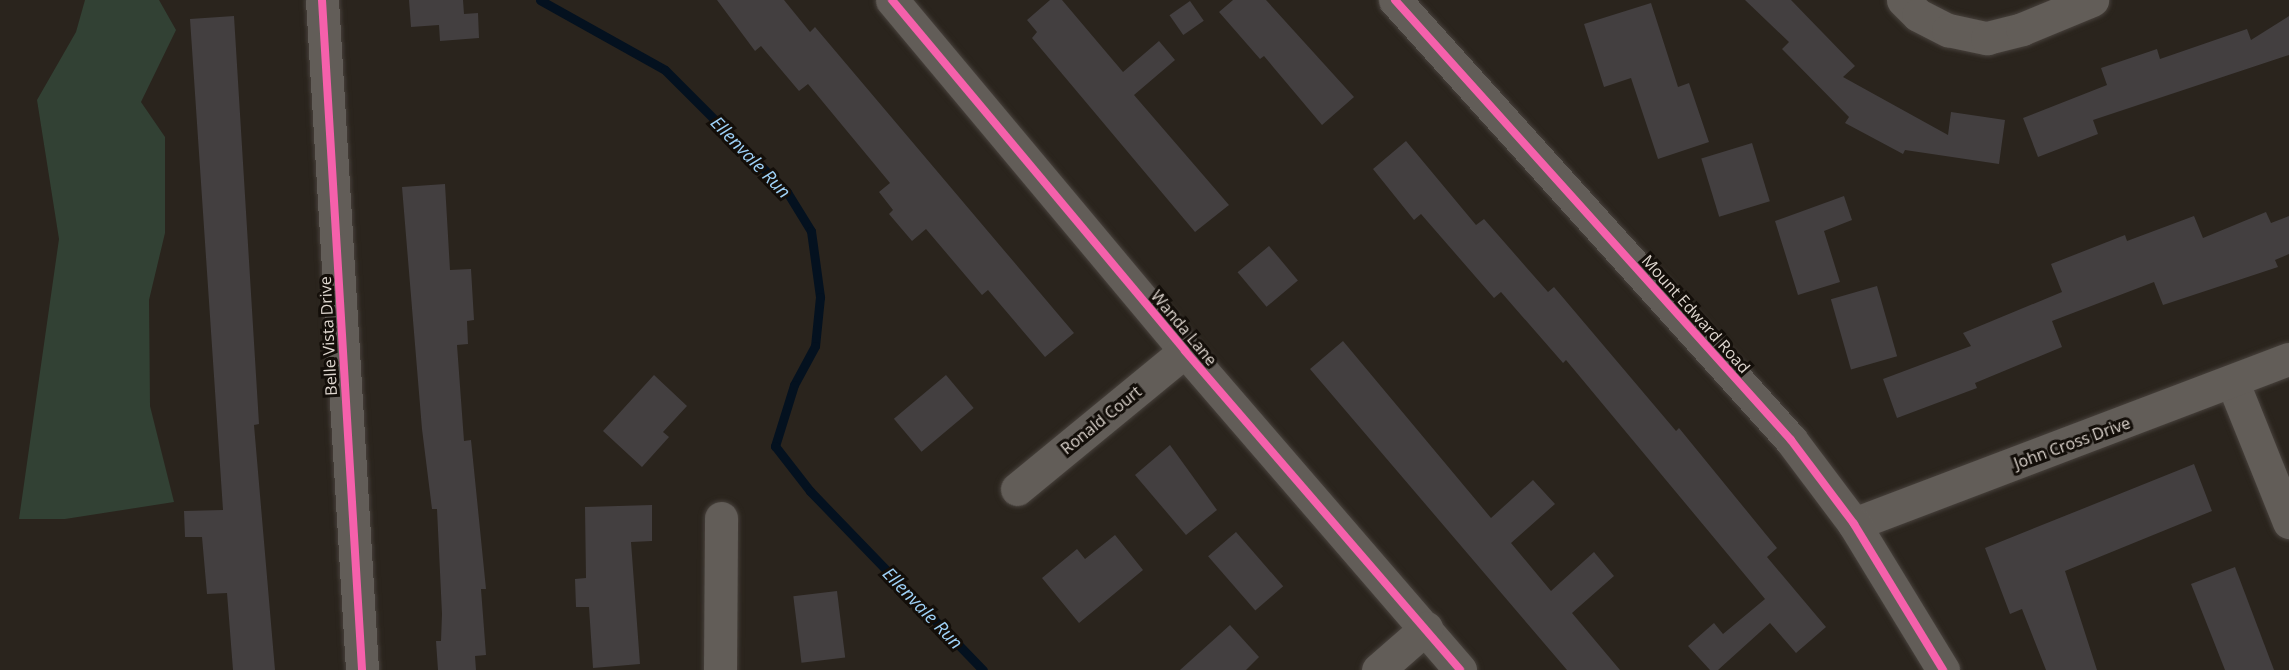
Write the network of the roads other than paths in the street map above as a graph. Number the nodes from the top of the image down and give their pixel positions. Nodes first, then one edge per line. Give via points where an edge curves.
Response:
1 (322, 0) edge
2 (892, 0) edge
3 (1395, 0) edge
4 (1903, 0) edge
5 (2092, 0) edge
6 (1185, 351) junction
7 (2289, 359) edge
8 (2233, 383) junction
9 (1017, 489) dead end
10 (721, 518) dead end
11 (2289, 522) edge
12 (1854, 524) junction
13 (1426, 628) junction
14 (362, 670) edge
15 (720, 670) edge
16 (1378, 670) edge
17 (1460, 670) edge
18 (1943, 670) edge

1 - 14 street, Belle Vista Drive
2 - 6 street, Wanda Lane
3 - 12 street, Mount Edward Road via 1791,440
4 - 5 street via 1918,15 1948,30 1986,38 2022,29
6 - 9 street, Ronald Court
6 - 13 street, Wanda Lane
7 - 8 street, John Cross Drive
8 - 11 street
8 - 12 street, John Cross Drive
10 - 15 street
12 - 18 street, Mount Edward Road
13 - 16 street
13 - 17 street, Wanda Lane

